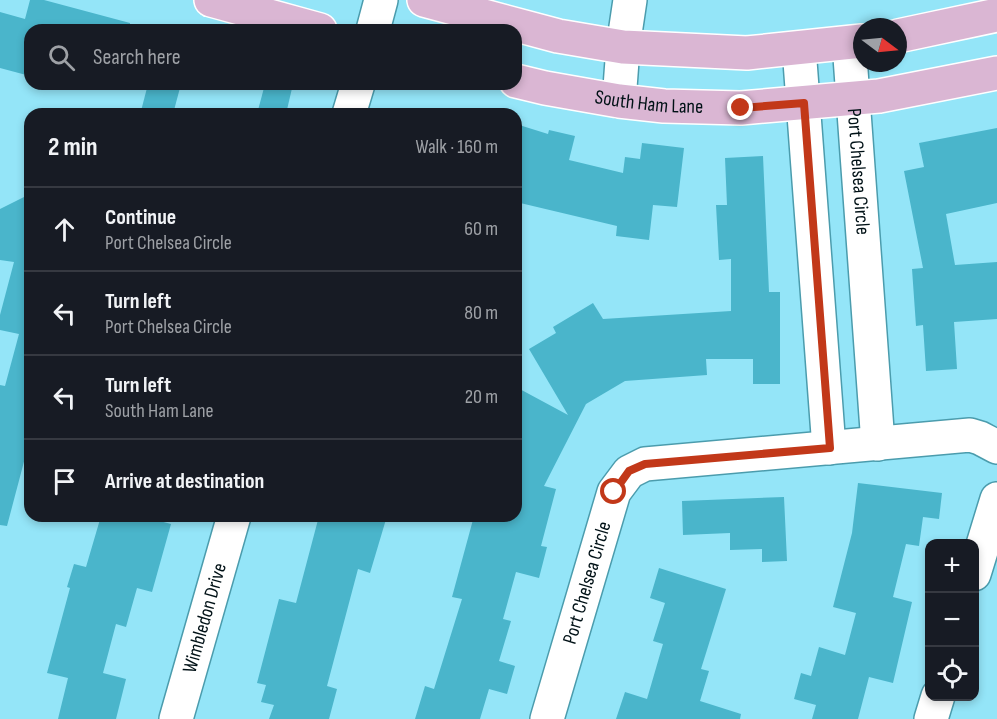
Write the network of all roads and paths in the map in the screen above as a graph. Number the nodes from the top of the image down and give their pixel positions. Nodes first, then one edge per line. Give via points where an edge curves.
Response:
1 (211, 0) edge
2 (381, 0) edge
3 (424, 0) edge
4 (630, 0) edge
5 (997, 15) edge
6 (298, 24) edge
7 (375, 24) edge
8 (513, 24) edge
9 (522, 26) edge
10 (907, 34) edge
11 (853, 42) edge
12 (623, 47) junction
13 (800, 48) junction
14 (854, 72) edge
15 (997, 73) edge
16 (522, 82) edge
17 (356, 90) edge
18 (853, 98) junction
19 (619, 101) junction
20 (804, 103) junction
21 (351, 108) edge
22 (878, 444) junction
23 (997, 447) edge
24 (830, 448) junction
25 (997, 499) edge
26 (232, 522) edge
27 (979, 560) edge
28 (936, 701) edge
29 (176, 719) edge
30 (547, 719) edge
31 (931, 719) edge

1 - 6 main road
2 - 7 street
3 - 8 main road
4 - 12 street
5 - 10 main road
9 - 12 main road
11 - 13 main road
12 - 13 main road via 747,53
12 - 19 street
13 - 20 street
14 - 18 street, Port Chelsea Circle
15 - 18 main road, South Ham Lane
16 - 19 main road, South Ham Lane
17 - 21 street
18 - 20 main road, South Ham Lane
18 - 22 street, Port Chelsea Circle
19 - 20 main road, South Ham Lane via 741,108
20 - 24 street
22 - 23 street, Port Chelsea Circle via 970,435
22 - 24 street, Port Chelsea Circle
24 - 30 street, Port Chelsea Circle via 645,464 629,471 614,492
25 - 27 street
26 - 29 street, Wimbledon Drive
28 - 31 street

